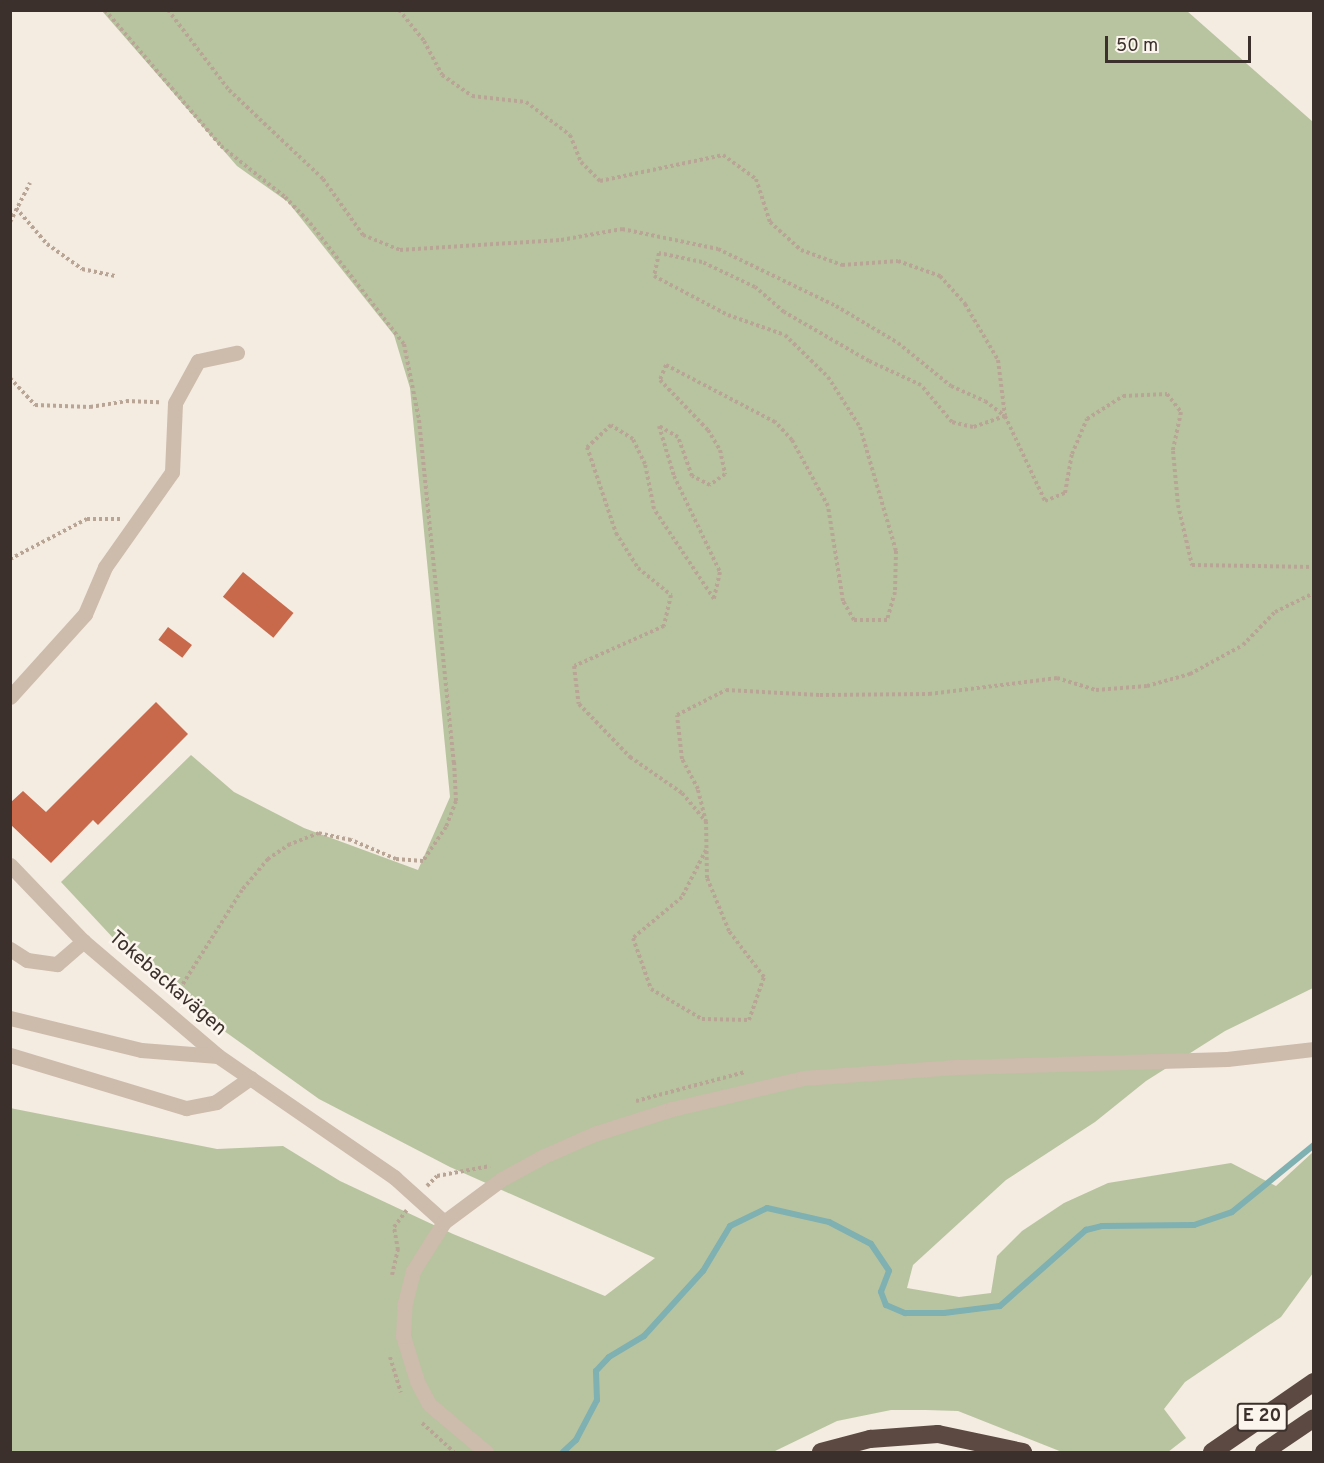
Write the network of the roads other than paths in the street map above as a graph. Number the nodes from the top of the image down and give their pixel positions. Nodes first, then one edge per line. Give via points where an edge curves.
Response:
1 (237, 353) dead end
2 (10, 698) edge
3 (10, 865) edge
4 (84, 941) junction
5 (10, 950) edge
6 (10, 1018) edge
7 (1314, 1049) edge
8 (10, 1055) edge
9 (218, 1056) junction
10 (250, 1078) junction
11 (444, 1222) junction
12 (1314, 1382) edge
13 (1314, 1418) edge
14 (486, 1452) edge
15 (821, 1452) edge
16 (1023, 1452) edge
17 (1212, 1452) edge
18 (1264, 1452) edge

1 - 2 street via 198,361 175,403 172,472 105,567 85,614
3 - 4 street, Tokebackavägen
4 - 5 street via 57,964 27,960
4 - 9 street, Tokebackavägen
6 - 9 street via 141,1050
7 - 11 street via 1227,1059 956,1067 794,1080 672,1109 594,1134 502,1179
8 - 10 street via 186,1108 216,1102
9 - 10 street, Tokebackavägen
10 - 11 street, Tokebackavägen via 394,1177
11 - 14 street via 413,1271 405,1303 404,1336 417,1381 429,1404
12 - 17 highway, E 20
13 - 18 highway, E 20
15 - 16 highway via 870,1439 938,1434

